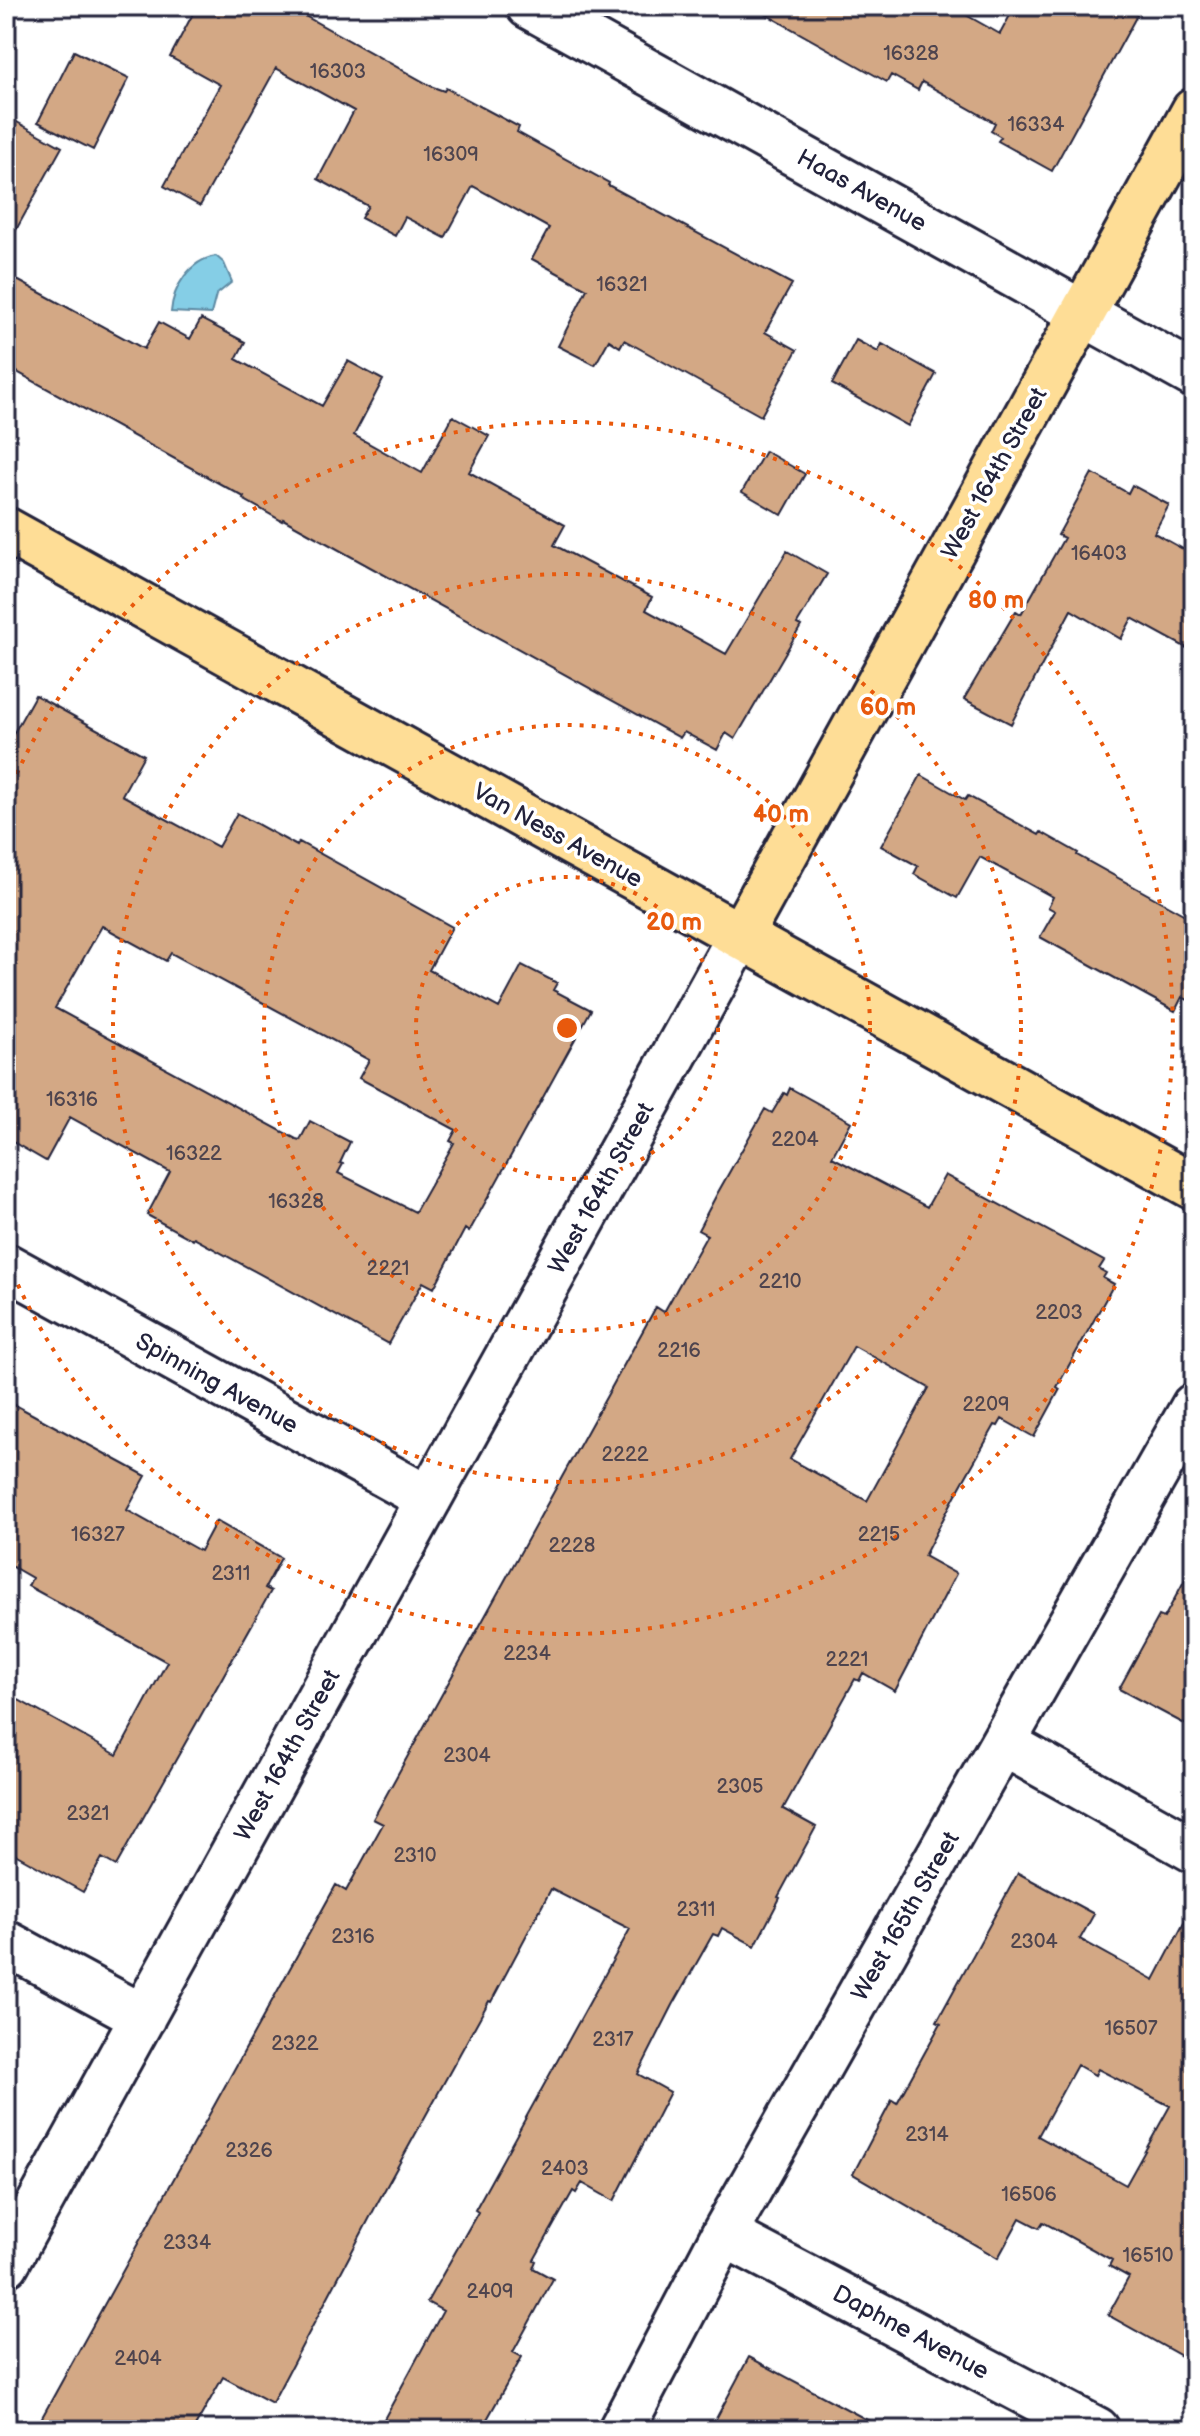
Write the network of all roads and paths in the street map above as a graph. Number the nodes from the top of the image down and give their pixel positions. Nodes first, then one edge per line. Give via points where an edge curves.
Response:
1 (529, 6) edge
2 (1194, 111) edge
3 (1083, 312) junction
4 (1194, 375) edge
5 (6, 530) edge
6 (740, 936) junction
7 (1194, 1187) edge
8 (6, 1266) edge
9 (1194, 1406) edge
10 (429, 1499) junction
11 (1003, 1743) junction
12 (1194, 1850) edge
13 (6, 1943) edge
14 (143, 2017) junction
15 (724, 2234) junction
16 (6, 2264) edge
17 (621, 2430) edge
18 (1097, 2430) edge

1 - 3 street, Haas Avenue
2 - 3 main road, West 164th Street
3 - 4 street, Haas Avenue
3 - 6 main road, West 164th Street
5 - 6 main road, Van Ness Avenue
6 - 7 main road, Van Ness Avenue
6 - 10 street, West 164th Street
8 - 10 street, Spinning Avenue
9 - 11 street, West 165th Street
10 - 14 street, West 164th Street
11 - 12 street
11 - 15 street, West 165th Street
13 - 14 street
14 - 16 street, West 164th Street
15 - 17 street, West 165th Street
15 - 18 street, Daphne Avenue

